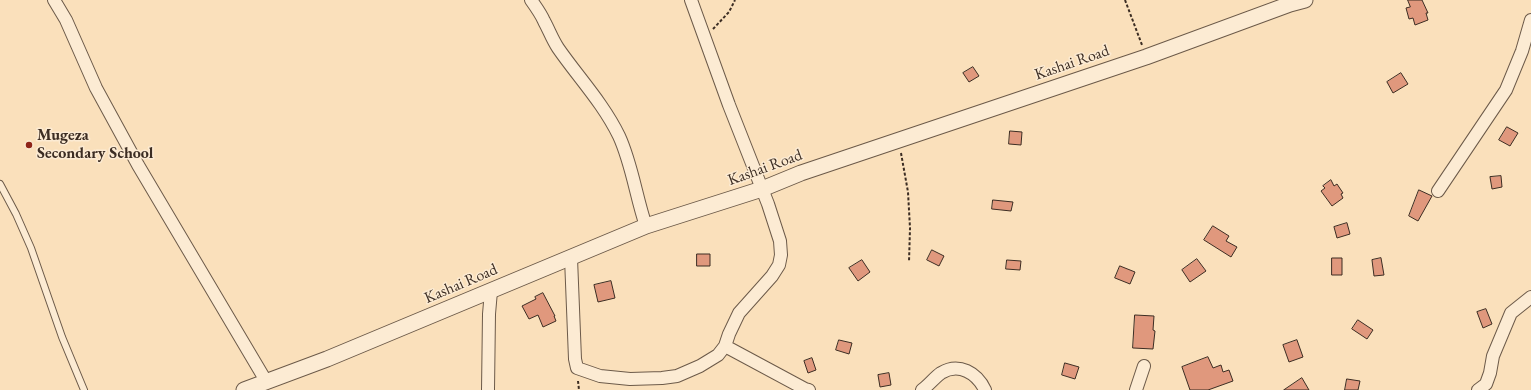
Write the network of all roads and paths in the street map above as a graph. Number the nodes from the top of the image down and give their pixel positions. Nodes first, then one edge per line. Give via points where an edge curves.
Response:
1 (54, 0) edge
2 (532, 0) edge
3 (691, 0) edge
4 (735, 0) edge
5 (1125, 0) edge
6 (1305, 0) edge
7 (1531, 20) edge
8 (706, 44) junction
9 (1146, 57) junction
10 (898, 141) junction
11 (0, 184) edge
12 (762, 189) junction
13 (1438, 191) dead end
14 (646, 226) junction
15 (571, 258) junction
16 (909, 262) dead end
17 (491, 291) junction
18 (1531, 296) edge
19 (725, 346) junction
20 (1144, 366) dead end
21 (266, 381) junction
22 (84, 390) edge
23 (244, 390) edge
24 (488, 390) edge
25 (809, 390) edge
26 (922, 390) edge
27 (985, 390) edge
28 (1136, 390) edge
29 (1478, 390) edge

1 - 21 street via 66,20 96,88 138,165
2 - 14 street via 557,46 584,80 618,135
3 - 8 street
4 - 8 path via 729,12 710,32
5 - 9 path
6 - 9 street, Kashai Road
7 - 13 street via 1522,52 1506,90
8 - 12 street
9 - 10 street, Kashai Road
10 - 12 street, Kashai Road via 801,173
10 - 16 path via 908,192
11 - 22 lane via 31,248 62,337
12 - 14 street, Kashai Road
12 - 19 street via 780,241 779,265 738,313
14 - 15 street, Kashai Road
15 - 17 street, Kashai Road
15 - 19 street via 577,368 600,376 630,379 677,376 718,355
17 - 21 street, Kashai Road via 327,359
17 - 24 street
18 - 29 street via 1511,313 1493,356 1486,384
19 - 25 street
20 - 28 street
21 - 23 street, Kashai Road
26 - 27 street via 943,372 958,368 974,374

